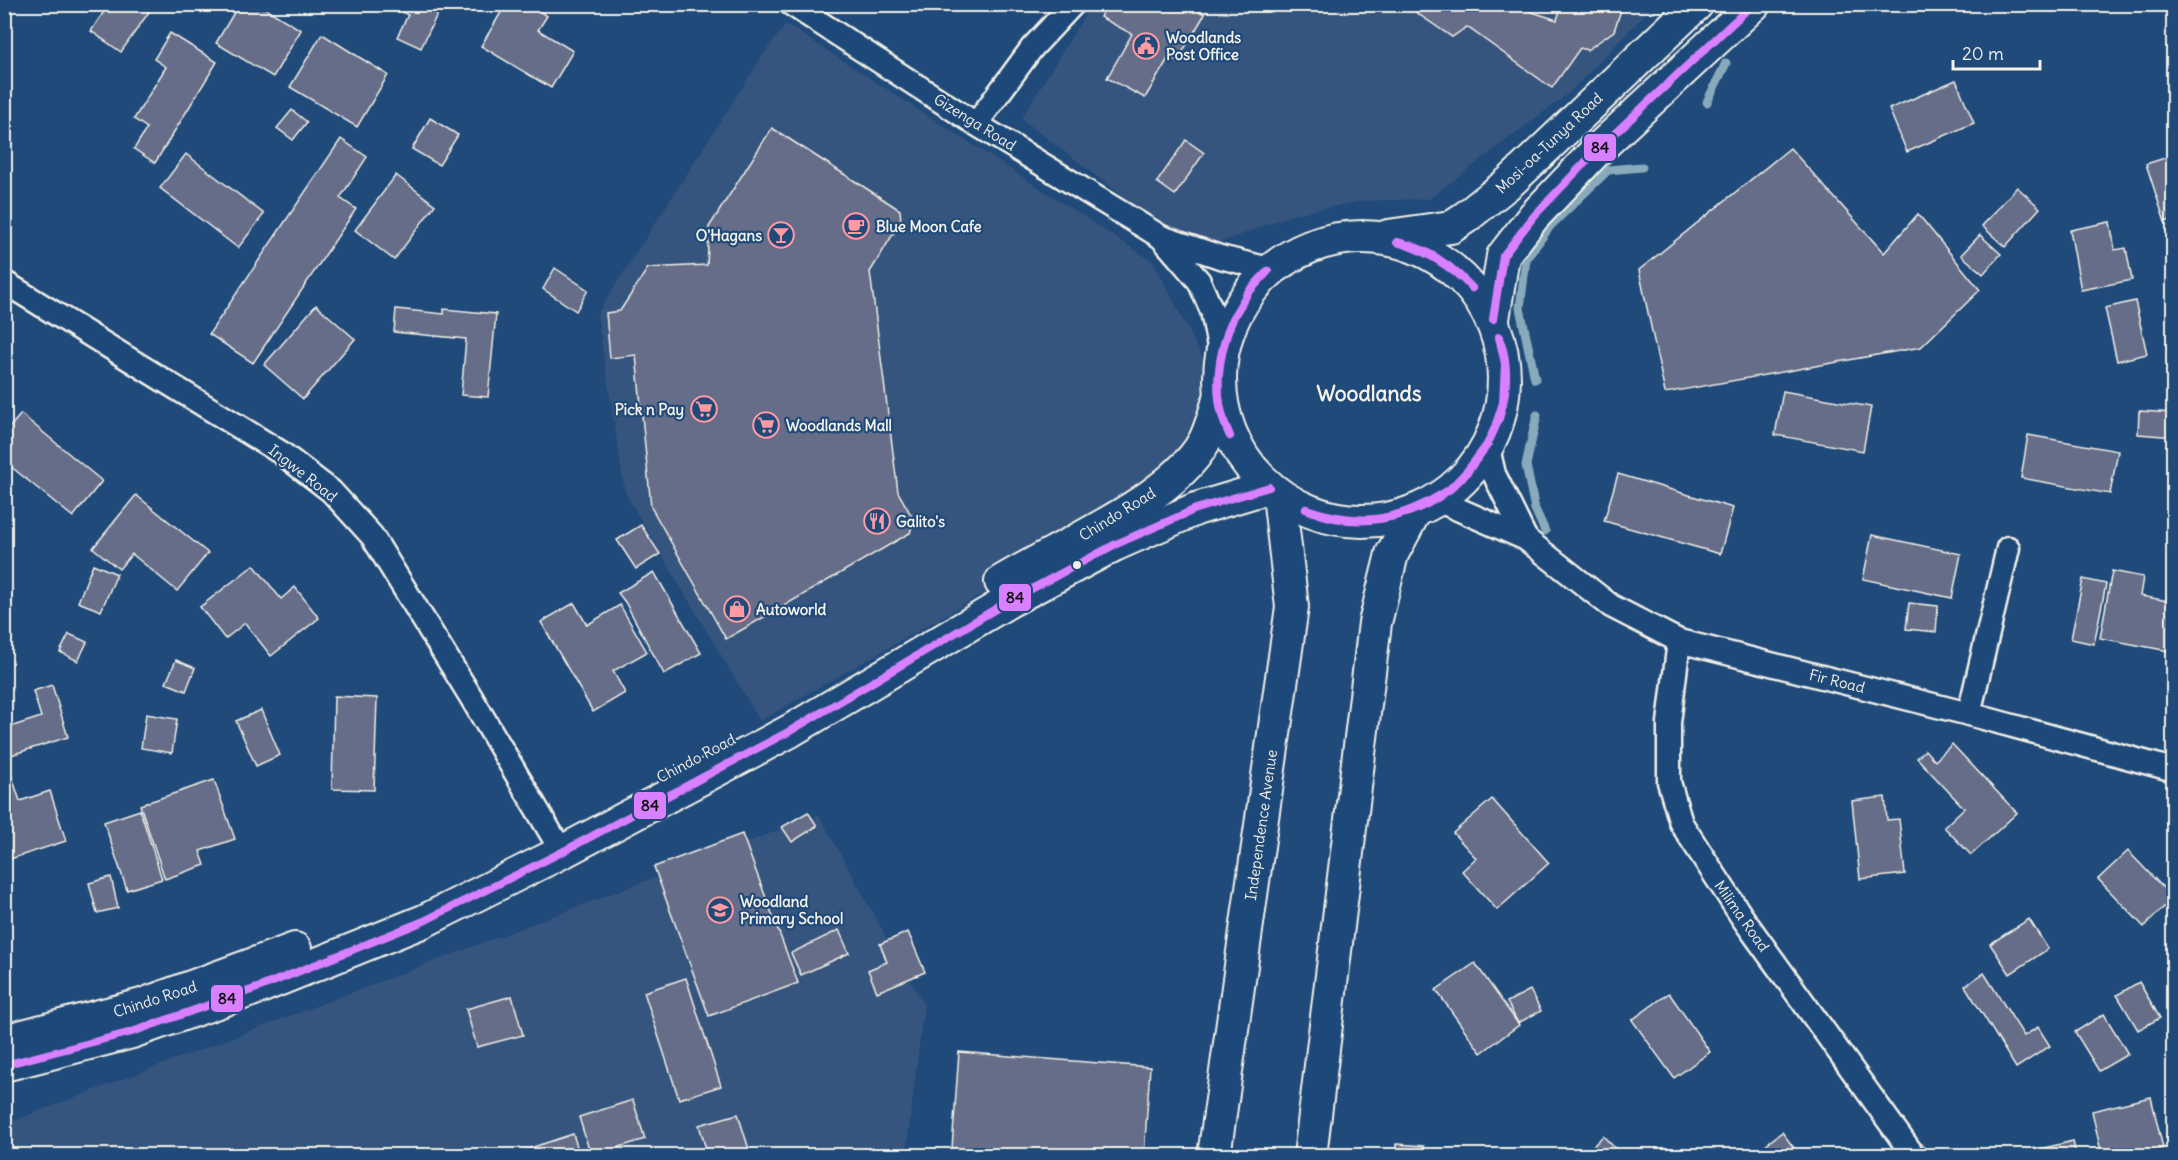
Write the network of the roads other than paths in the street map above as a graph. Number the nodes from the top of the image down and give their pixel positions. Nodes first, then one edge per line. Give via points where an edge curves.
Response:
1 (791, 4) edge
2 (1073, 4) edge
3 (1697, 4) edge
4 (1754, 4) edge
5 (976, 124) junction
6 (1161, 237) junction
7 (1379, 237) junction
8 (1269, 270) junction
9 (4, 282) edge
10 (1493, 319) junction
11 (1221, 357) junction
12 (1218, 403) junction
13 (1487, 444) junction
14 (1274, 491) junction
15 (1426, 506) junction
16 (1526, 538) junction
17 (2008, 548) dead end
18 (1679, 641) junction
19 (1969, 714) junction
20 (2174, 771) edge
21 (556, 844) junction
22 (4, 1041) edge
23 (4, 1065) edge
24 (1214, 1155) edge
25 (1310, 1155) edge
26 (1914, 1155) edge

1 - 5 street, Gizenga Road
2 - 5 street via 1032,48
3 - 7 main road, Mosi-oa-Tunya Road via 1511,181 1466,217 1451,227
4 - 10 main road via 1594,153 1534,216 1503,256
5 - 6 street, Gizenga Road
6 - 8 street, Gizenga Road
6 - 11 street, Gizenga Road via 1199,280 1212,311
7 - 8 main road, Mosi-oa-Tunya Road via 1322,244
7 - 10 main road via 1408,244 1458,273 1478,294
8 - 11 main road via 1235,314
9 - 21 street, Ingwe Road via 280,452 331,491 372,536
10 - 13 main road via 1505,360 1504,404
11 - 12 main road
12 - 14 main road via 1236,450 1250,470
12 - 21 main road, Chindo Road via 1204,442 1179,475 1106,524 1017,572
13 - 15 main road via 1466,476
13 - 16 street, Fir Road via 1494,474
14 - 15 main road via 1303,509 1359,521 1388,519
14 - 21 main road, Chindo Road via 1196,509 1114,545 1009,601 790,731
14 - 24 main road, Independence Avenue via 1292,607
15 - 16 street, Fir Road
15 - 25 main road via 1392,554 1375,623
16 - 18 street, Fir Road via 1611,606
17 - 19 street
18 - 19 street, Fir Road
18 - 26 street, Milima Road via 1669,723 1669,782 1681,823 1742,917
19 - 20 street, Fir Road
21 - 22 main road, Chindo Road via 269,960 142,1005
21 - 23 main road, Chindo Road via 424,921 260,987 132,1032

